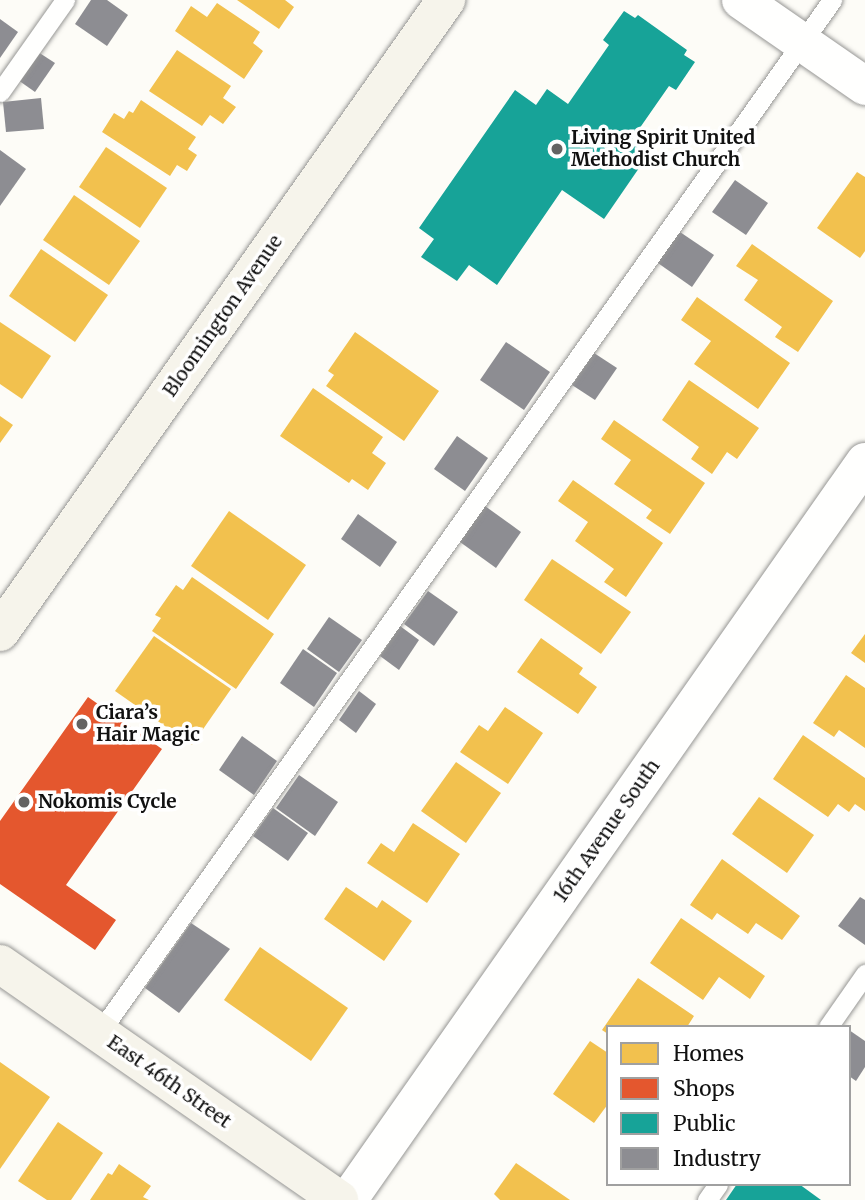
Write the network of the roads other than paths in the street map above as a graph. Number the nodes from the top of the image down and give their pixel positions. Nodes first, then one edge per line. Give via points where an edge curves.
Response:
1 (65, 0) edge
2 (446, 0) edge
3 (741, 0) edge
4 (832, 0) edge
5 (803, 42) junction
6 (865, 86) edge
7 (0, 92) edge
8 (865, 462) edge
9 (0, 632) edge
10 (0, 964) edge
11 (865, 974) edge
12 (829, 1025) edge
13 (99, 1033) junction
14 (338, 1200) edge
15 (348, 1200) edge

1 - 7 lane
2 - 9 street, Bloomington Avenue
3 - 5 street
4 - 5 lane
5 - 6 street
5 - 13 lane
8 - 15 street, 16th Avenue South
10 - 13 street, East 46th Street
11 - 12 lane
13 - 14 street, East 46th Street

